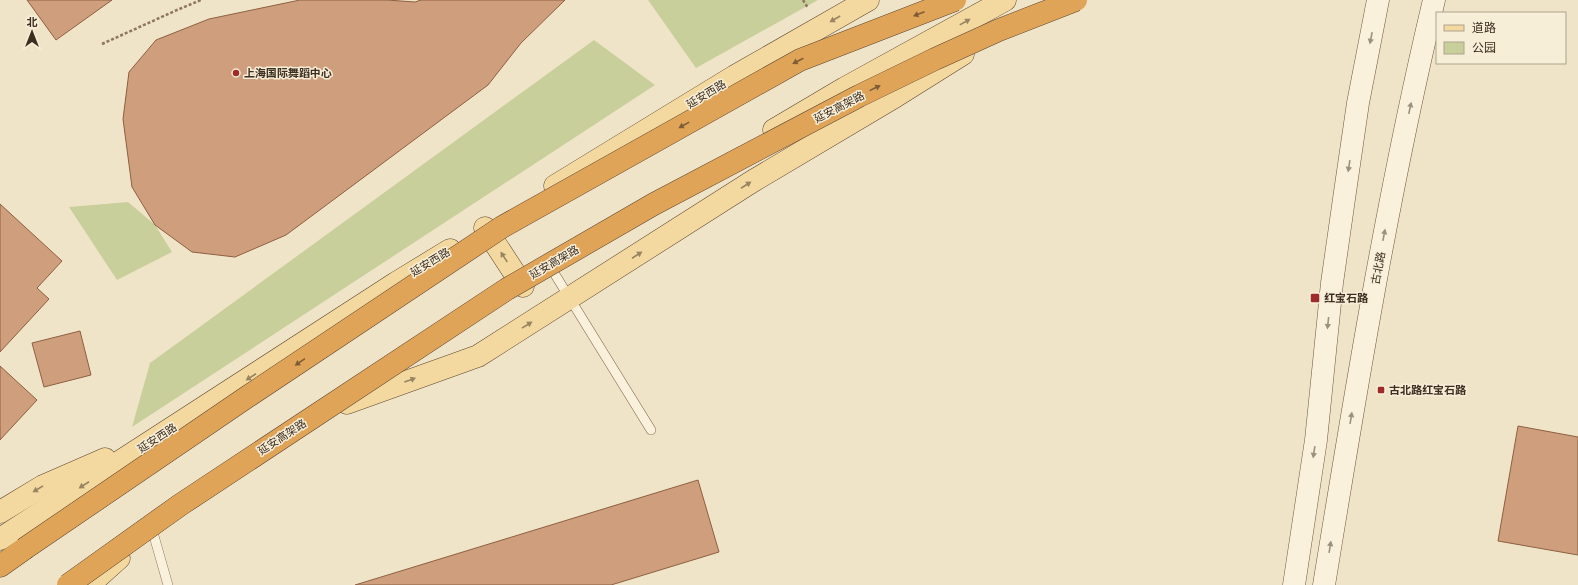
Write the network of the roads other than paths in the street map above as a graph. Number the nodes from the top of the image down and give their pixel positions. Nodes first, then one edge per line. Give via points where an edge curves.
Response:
1 (868, 0) edge
2 (955, 0) edge
3 (1005, 0) edge
4 (1051, 0) edge
5 (1076, 0) edge
6 (1378, 0) edge
7 (1434, 0) edge
8 (485, 228) junction
9 (551, 268) junction
10 (523, 286) junction
11 (568, 298) junction
12 (347, 403) junction
13 (651, 430) dead end
14 (163, 434) junction
15 (0, 512) edge
16 (152, 529) junction
17 (0, 539) edge
18 (24, 549) junction
19 (0, 563) edge
20 (0, 566) edge
21 (69, 585) edge
22 (89, 585) edge
23 (168, 585) edge
24 (1294, 585) edge
25 (1324, 585) edge

1 -> 8 main road, 延安西路 via 735,76
2 -> 18 highway, bridge via 800,60 502,227
9 -> 3 main road via 670,192 818,104
11 -> 4 main road via 754,180
21 -> 5 highway, 延安高架路, bridge via 180,505 507,289 654,204 859,96 935,59
6 -> 24 main road via 1358,103 1345,192 1332,283 1316,440
25 -> 7 main road, 古北路 via 1356,385 1387,220
10 -> 8 main road
8 -> 14 main road, 延安西路
9 - 10 main road
9 - 11 lane
10 - 12 main road
12 -> 11 main road via 478,356
11 - 13 lane
12 - 16 main road
14 -> 15 main road via 42,486
14 -> 17 main road, 延安西路
16 - 21 main road
16 - 22 main road
16 - 23 lane
18 - 19 highway
18 - 20 highway

